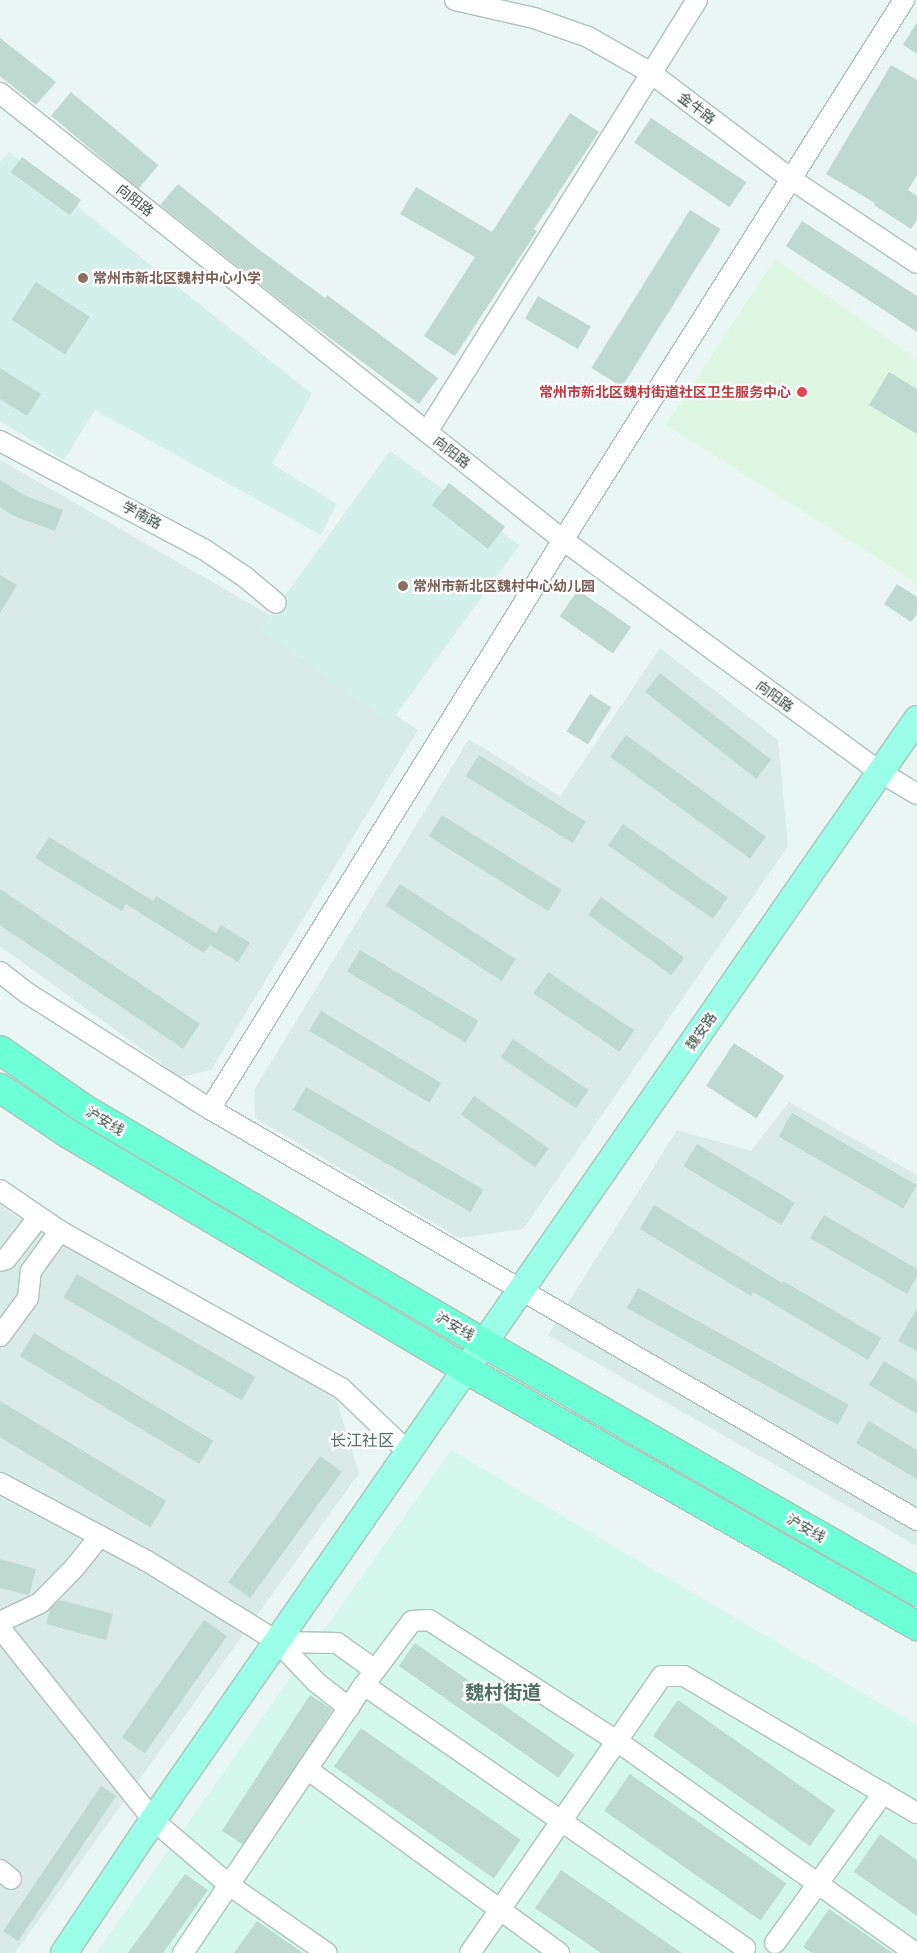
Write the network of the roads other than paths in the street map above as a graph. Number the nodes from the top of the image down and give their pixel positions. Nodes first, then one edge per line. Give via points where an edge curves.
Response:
1 (455, 0) edge
2 (697, 0) edge
3 (904, 0) edge
4 (651, 73) junction
5 (0, 93) edge
6 (791, 179) junction
7 (917, 263) edge
8 (427, 432) junction
9 (0, 441) edge
10 (563, 540) junction
11 (276, 603) dead end
12 (917, 718) edge
13 (880, 772) junction
14 (917, 794) edge
15 (0, 972) edge
16 (0, 1050) edge
17 (0, 1088) edge
18 (210, 1109) junction
19 (0, 1190) edge
20 (38, 1218) junction
21 (60, 1231) junction
22 (3, 1260) edge
23 (30, 1276) junction
24 (522, 1290) junction
25 (0, 1336) edge
26 (485, 1344) junction
27 (467, 1370) junction
28 (409, 1454) junction
29 (0, 1483) edge
30 (917, 1520) edge
31 (100, 1536) junction
32 (917, 1591) edge
33 (0, 1622) edge
34 (917, 1626) edge
35 (0, 1628) edge
36 (278, 1642) junction
37 (369, 1678) junction
38 (349, 1708) junction
39 (618, 1741) junction
40 (307, 1769) junction
41 (883, 1793) junction
42 (917, 1813) edge
43 (153, 1820) junction
44 (562, 1822) junction
45 (818, 1884) junction
46 (229, 1885) junction
47 (500, 1911) junction
48 (778, 1948) edge
49 (744, 1951) edge
50 (64, 1953) edge
51 (183, 1953) edge
52 (327, 1953) edge
53 (470, 1953) edge
54 (558, 1953) edge
55 (915, 1953) edge

1 - 4 street, 金牛路 via 534,18 588,37
2 - 4 street
3 - 6 street
4 - 6 street, 金牛路
4 - 8 street
5 - 8 street, 向阳路
6 - 7 street, 金牛路
6 - 10 street
8 - 10 street, 向阳路
9 - 11 street, 学南路 via 205,550
10 - 13 street, 向阳路
10 - 18 street
12 - 13 main road, 魏安路
13 - 14 street, 向阳路
13 - 24 main road, 魏安路
15 - 18 street
16 - 26 highway, 沪安线 via 83,1108
17 - 27 highway via 67,1133
18 - 24 street
19 - 20 street
20 - 21 street
20 - 22 street
21 - 23 street
21 - 28 street via 341,1388
22 - 23 street
23 - 25 street via 28,1298
24 - 26 main road, 魏安路
24 - 30 street
26 - 27 main road, 魏安路
26 - 32 highway, 沪安线
27 - 28 main road, 魏安路
27 - 34 highway
28 - 36 main road, 魏安路
29 - 31 street
31 - 33 street via 40,1602
31 - 36 street via 147,1561
35 - 43 street
36 - 37 street via 337,1643
36 - 38 street via 316,1682
36 - 43 main road, 魏安路
37 - 38 street
37 - 39 street via 412,1621 429,1620
37 - 44 street
38 - 40 street
39 - 41 street via 662,1676 684,1676
39 - 44 street
39 - 45 street
40 - 46 street
40 - 47 street
41 - 42 street
41 - 45 street
43 - 46 street
43 - 50 main road, 魏安路
44 - 47 street
44 - 49 street
45 - 48 street
45 - 55 street
46 - 51 street
46 - 52 street
47 - 53 street
47 - 54 street
48 - 49 street via 759,1939

